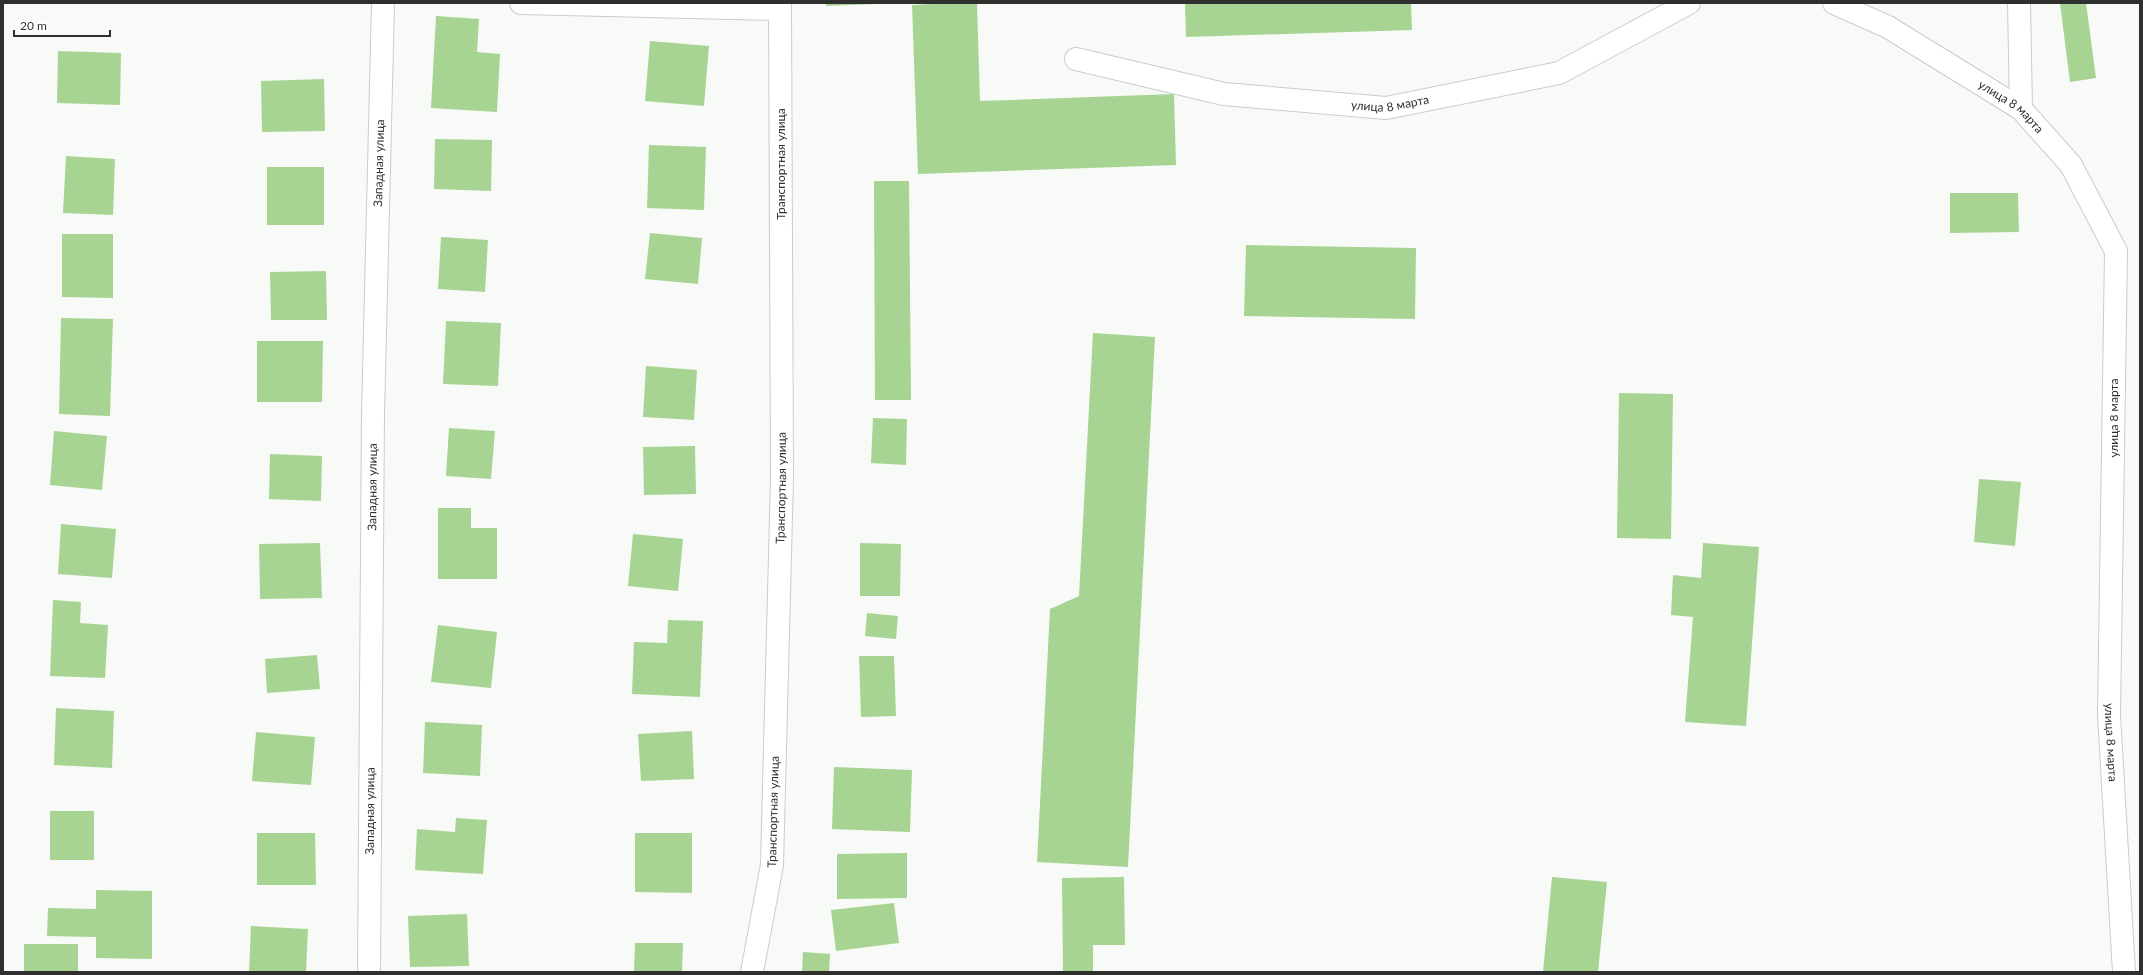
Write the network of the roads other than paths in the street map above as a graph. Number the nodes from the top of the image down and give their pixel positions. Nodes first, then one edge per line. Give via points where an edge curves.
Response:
1 (383, 3) edge
2 (521, 3) edge
3 (1689, 3) edge
4 (1834, 3) edge
5 (2019, 3) edge
6 (780, 6) edge
7 (1076, 59) dead end
8 (2021, 109) junction
9 (369, 972) edge
10 (752, 972) edge
11 (2124, 972) edge

1 - 9 street, Западная улица via 373,414
2 - 6 street
3 - 7 street, улица 8 марта via 1559,73 1386,108 1224,94
4 - 8 street, улица 8 марта via 1888,27
5 - 8 street
6 - 10 street, Транспортная улица via 782,477 772,865
8 - 11 street, улица 8 марта via 2071,165 2116,251 2109,715

